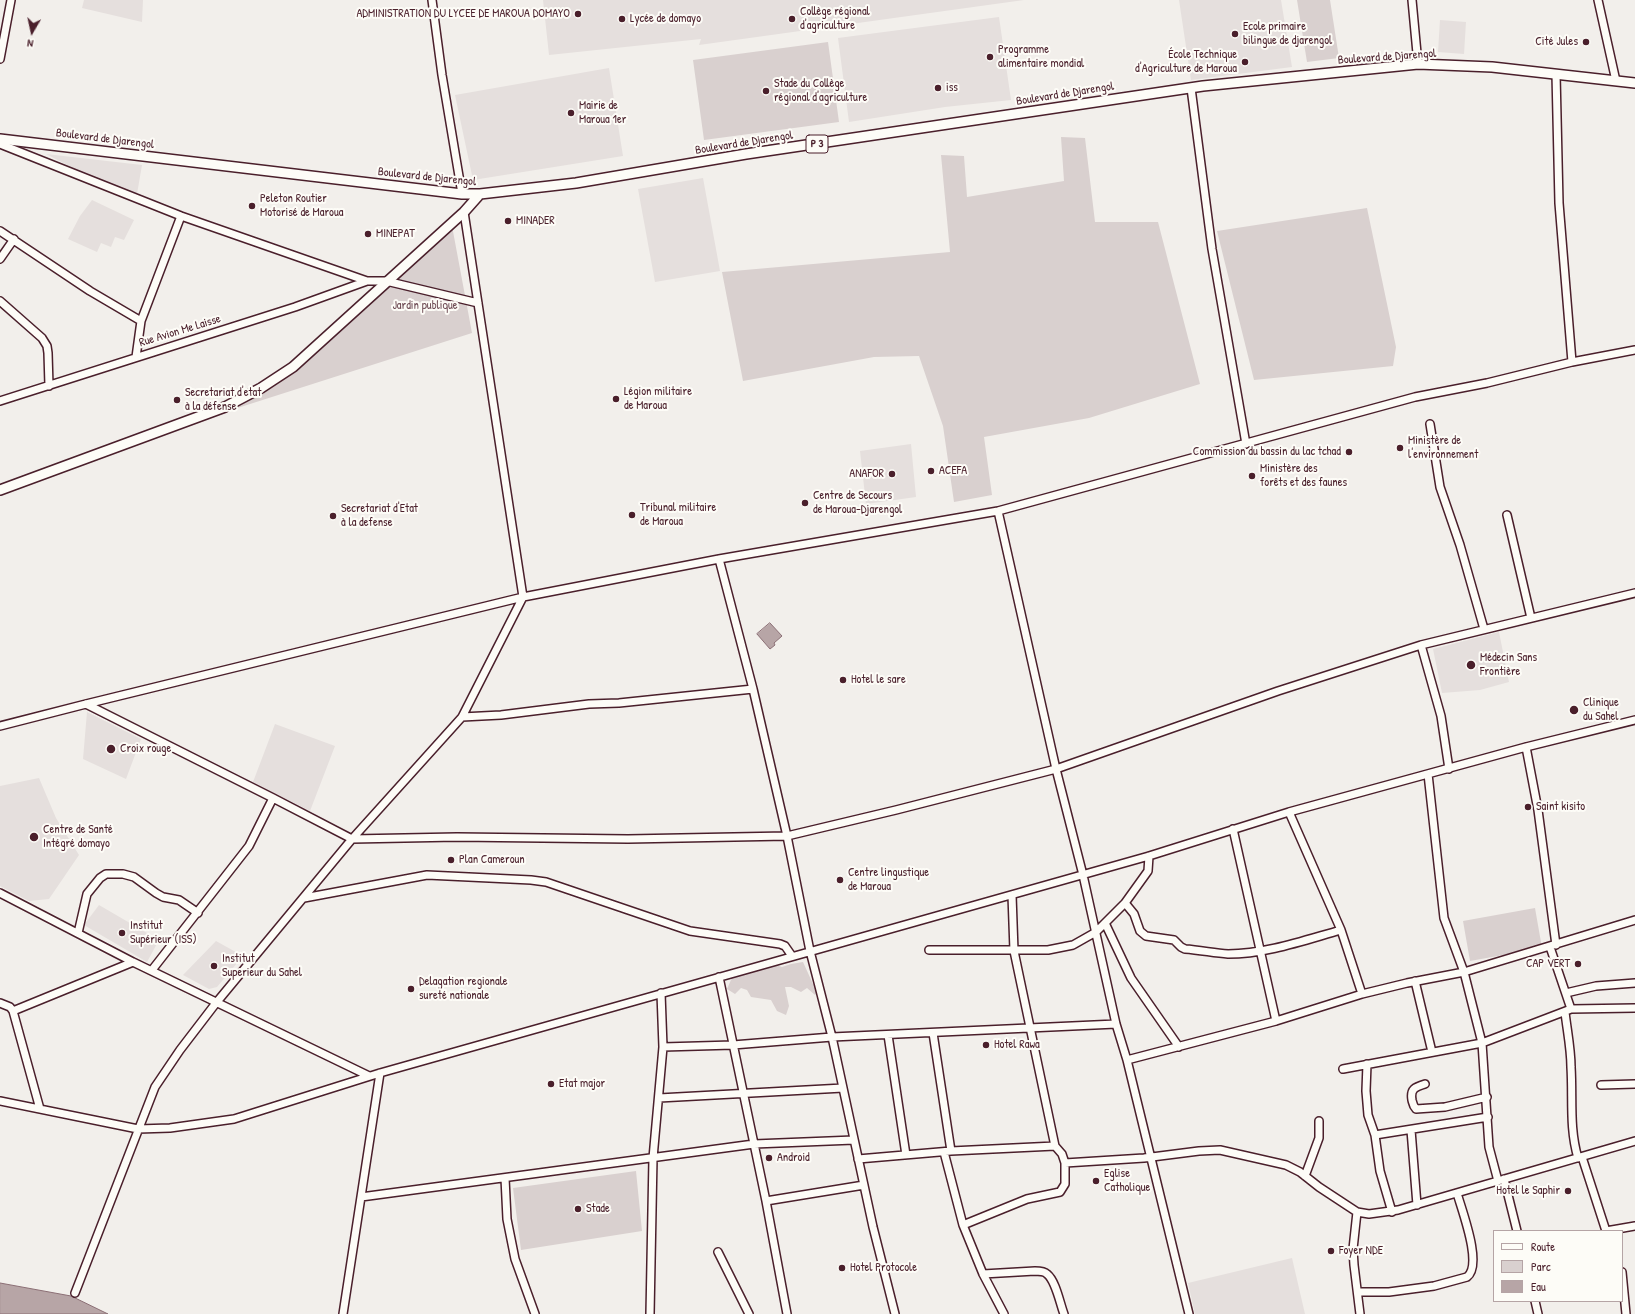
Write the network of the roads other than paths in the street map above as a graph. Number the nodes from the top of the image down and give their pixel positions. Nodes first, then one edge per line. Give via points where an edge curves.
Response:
1 (11, 0) edge
2 (432, 0) edge
3 (1412, 0) edge
4 (1598, 0) edge
5 (0, 59) edge
6 (1418, 64) junction
7 (1556, 74) junction
8 (1616, 81) junction
9 (1635, 83) edge
10 (1191, 88) junction
11 (0, 139) edge
12 (0, 144) edge
13 (462, 194) junction
14 (480, 194) junction
15 (464, 212) junction
16 (181, 216) junction
17 (0, 231) edge
18 (14, 239) junction
19 (0, 259) edge
20 (386, 281) junction
21 (367, 282) junction
22 (0, 301) edge
23 (478, 304) junction
24 (141, 321) junction
25 (1635, 350) edge
26 (136, 357) junction
27 (1572, 362) junction
28 (48, 386) junction
29 (0, 401) edge
30 (1430, 424) dead end
31 (1246, 444) junction
32 (0, 490) edge
33 (998, 511) junction
34 (1507, 515) dead end
35 (719, 560) junction
36 (1635, 593) edge
37 (523, 597) junction
38 (1531, 618) junction
39 (1484, 629) junction
40 (1421, 645) junction
41 (753, 689) junction
42 (86, 704) junction
43 (462, 717) junction
44 (1635, 720) edge
45 (0, 726) edge
46 (1526, 747) junction
47 (1449, 768) junction
48 (1056, 769) junction
49 (1428, 774) junction
50 (273, 798) junction
51 (1289, 812) junction
52 (1233, 829) junction
53 (787, 836) junction
54 (352, 839) junction
55 (1149, 856) junction
56 (1083, 874) junction
57 (0, 893) edge
58 (1012, 895) junction
59 (304, 898) junction
60 (1124, 903) junction
61 (198, 913) junction
62 (1635, 920) edge
63 (1105, 923) junction
64 (1340, 930) junction
65 (1096, 932) junction
66 (78, 933) junction
67 (1553, 946) junction
68 (929, 950) dead end
69 (810, 951) junction
70 (1014, 951) junction
71 (1260, 951) junction
72 (792, 956) junction
73 (133, 962) junction
74 (152, 970) junction
75 (1464, 972) junction
76 (719, 977) junction
77 (1415, 981) junction
78 (1635, 983) edge
79 (661, 993) junction
80 (1566, 993) junction
81 (1362, 994) junction
82 (0, 1003) edge
83 (216, 1003) junction
84 (1635, 1008) edge
85 (13, 1011) junction
86 (1568, 1011) junction
87 (1276, 1021) junction
88 (1116, 1024) junction
89 (1030, 1029) junction
90 (933, 1033) junction
91 (888, 1035) junction
92 (832, 1037) junction
93 (1482, 1043) junction
94 (733, 1045) junction
95 (663, 1047) junction
96 (1179, 1047) junction
97 (1432, 1052) junction
98 (1127, 1060) junction
99 (1367, 1064) junction
100 (1343, 1069) dead end
101 (380, 1073) junction
102 (369, 1076) junction
103 (1425, 1084) dead end
104 (1635, 1084) edge
105 (1601, 1085) dead end
106 (843, 1088) junction
107 (744, 1093) junction
108 (1487, 1097) junction
109 (659, 1098) junction
110 (0, 1100) edge
111 (40, 1109) junction
112 (1488, 1117) junction
113 (1319, 1121) dead end
114 (138, 1129) junction
115 (1411, 1130) junction
116 (1374, 1135) junction
117 (854, 1140) junction
118 (1635, 1141) edge
119 (754, 1144) junction
120 (1056, 1146) junction
121 (948, 1152) junction
122 (906, 1155) junction
123 (653, 1158) junction
124 (1150, 1158) junction
125 (1580, 1158) junction
126 (858, 1159) junction
127 (1065, 1163) junction
128 (1305, 1176) junction
129 (505, 1178) junction
130 (1501, 1180) junction
131 (864, 1185) junction
132 (1457, 1193) junction
133 (361, 1198) junction
134 (766, 1201) junction
135 (1417, 1205) junction
136 (1358, 1212) junction
137 (1392, 1212) junction
138 (963, 1225) junction
139 (1635, 1226) edge
140 (1517, 1230) edge
141 (1606, 1230) edge
142 (1612, 1230) edge
143 (718, 1252) dead end
144 (983, 1274) junction
145 (1623, 1282) edge
146 (1358, 1292) junction
147 (75, 1294) dead end
148 (1535, 1302) edge
149 (343, 1314) edge
150 (535, 1314) edge
151 (650, 1314) edge
152 (748, 1314) edge
153 (787, 1314) edge
154 (895, 1314) edge
155 (1004, 1314) edge
156 (1064, 1314) edge
157 (1189, 1314) edge
158 (1360, 1314) edge
159 (1538, 1314) edge
160 (1626, 1314) edge

1 - 5 street
2 - 13 street
3 - 6 street
4 - 8 street
6 - 7 main road, Boulevard de Djarengol / P 3 via 1492,67
6 - 10 main road, Boulevard de Djarengol / P 3
7 - 8 main road, Boulevard de Djarengol / P 3
7 - 27 street via 1559,204
8 - 9 main road, Boulevard de Djarengol / P 3
10 - 14 main road, Boulevard de Djarengol / P 3 via 746,154 576,183
10 - 31 street via 1212,249
11 - 13 main road, Boulevard de Djarengol / P 3
12 - 16 street
13 - 14 main road, Boulevard de Djarengol / P 3
14 - 15 main road
15 - 20 main road
15 - 23 street
16 - 21 street
16 - 24 street
17 - 18 street
18 - 19 street
18 - 24 street via 90,291
20 - 21 street
20 - 23 street
20 - 32 main road via 294,367 262,388 225,407
21 - 26 street, Rue Avion Me Laisse
22 - 28 street via 42,338 47,346
23 - 37 street
24 - 26 street
25 - 27 street
26 - 28 street, Rue Avion Me Laisse
27 - 31 street via 1487,383 1415,397
28 - 29 street, Rue Avion Me Laisse
30 - 39 street via 1440,487
31 - 33 street
33 - 35 street
33 - 48 street
34 - 38 street
35 - 37 street
35 - 41 street
36 - 38 street
37 - 42 street
37 - 43 street
38 - 39 street
39 - 40 street
40 - 47 street via 1441,716
40 - 48 street via 1278,691
41 - 43 street
41 - 53 street
42 - 45 street
42 - 50 street
43 - 54 street
44 - 46 street
46 - 47 street
46 - 67 street via 1538,810
47 - 49 street
48 - 53 street
48 - 56 street
49 - 51 street
49 - 75 street via 1444,918
50 - 54 street
50 - 61 street via 249,846
51 - 52 street
51 - 64 street
52 - 55 street
52 - 71 street
53 - 54 street
53 - 69 street
54 - 59 street
55 - 56 street
55 - 60 street via 1148,871
56 - 58 street
56 - 65 street
57 - 66 street
58 - 69 street
58 - 70 street
59 - 72 street via 427,875 531,880 546,882 690,931 780,944
59 - 83 street
60 - 63 street
60 - 71 street via 1134,914 1140,931 1146,936 1171,939 1185,949 1228,954
61 - 66 street via 179,900 163,897 134,877 106,874 87,894
61 - 74 street
62 - 67 street
63 - 65 street
63 - 96 street via 1131,978
64 - 71 street
64 - 81 street
65 - 70 street via 1072,945 1048,950
65 - 88 street
66 - 73 street
67 - 75 street
67 - 80 street
68 - 70 street
69 - 72 street
69 - 92 street
70 - 89 street
71 - 87 street
72 - 76 street
73 - 74 street
73 - 85 street
74 - 83 street
75 - 77 street
75 - 93 street
76 - 79 street
76 - 94 street
77 - 81 street
77 - 97 street
78 - 80 street via 1596,986
79 - 95 street
79 - 101 street
80 - 86 street
81 - 87 street
82 - 85 street
83 - 102 street
83 - 114 street via 154,1087
84 - 86 street
85 - 111 street
86 - 93 street
86 - 125 street via 1572,1066 1572,1126 1574,1145
87 - 96 street
88 - 89 street
88 - 98 street
89 - 90 street
89 - 120 street
90 - 91 street
90 - 121 street
91 - 92 street
91 - 122 street
92 - 94 street
92 - 106 street
93 - 97 street
93 - 108 street
94 - 95 street
94 - 107 street
95 - 109 street
96 - 98 street
97 - 99 street
98 - 124 street
99 - 100 street
99 - 116 street via 1368,1115
101 - 102 street
101 - 133 street
102 - 114 street via 234,1119 170,1128
103 - 108 street via 1412,1090 1416,1109 1445,1107
104 - 105 street
106 - 107 street
106 - 117 street
107 - 109 street
107 - 119 street
108 - 112 street
109 - 123 street
110 - 111 street
111 - 114 street
112 - 115 street
112 - 130 street via 1489,1147
113 - 128 street via 1319,1138
114 - 147 street
115 - 116 street
115 - 135 street
116 - 137 street via 1380,1171
117 - 119 street
117 - 126 street
118 - 125 street
119 - 123 street
119 - 134 street
120 - 121 street
120 - 127 street
121 - 122 street
121 - 138 street
122 - 126 street
123 - 129 street
123 - 151 street
124 - 127 street
124 - 128 street via 1220,1150 1286,1165
124 - 157 street
125 - 130 street
125 - 141 street
126 - 131 street
127 - 138 street via 1065,1184 1060,1192 1026,1199
128 - 136 street
129 - 133 street
129 - 150 street via 507,1218 515,1259
130 - 132 street
130 - 140 street
131 - 134 street
131 - 154 street
132 - 135 street
132 - 146 street via 1470,1239 1473,1265 1470,1274 1434,1286 1389,1292
133 - 149 street
134 - 153 street
135 - 137 street
136 - 137 street
136 - 146 street via 1353,1249
138 - 144 street
139 - 142 street
143 - 152 street
144 - 155 street
144 - 156 street via 1041,1271 1052,1279
145 - 160 street
146 - 158 street
148 - 159 street

